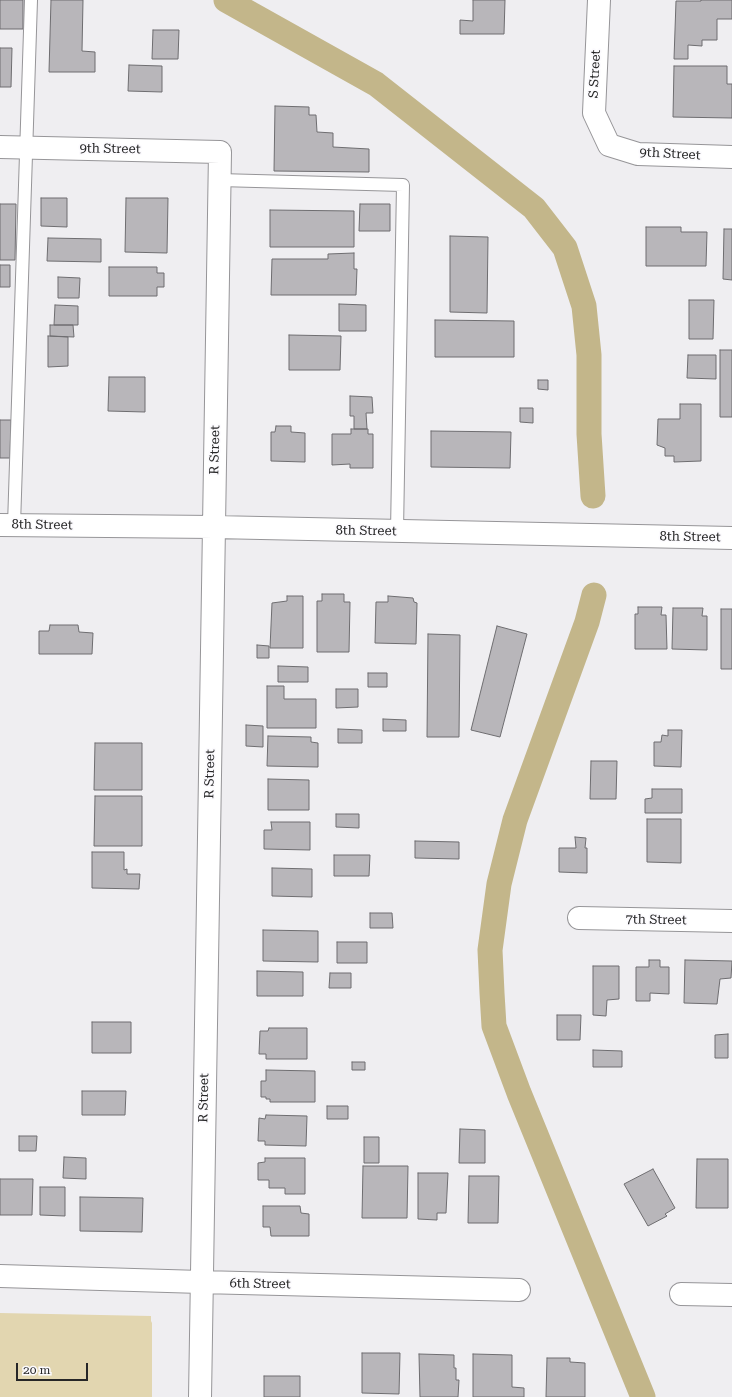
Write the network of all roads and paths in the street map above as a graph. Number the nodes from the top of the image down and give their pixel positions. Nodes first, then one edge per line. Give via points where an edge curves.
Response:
1 (31, 0) edge
2 (599, 0) edge
3 (609, 145) joint
4 (0, 147) edge
5 (27, 148) junction
6 (220, 152) joint
7 (732, 157) edge
8 (219, 180) junction
9 (7, 525) edge
10 (214, 527) junction
11 (397, 531) junction
12 (732, 538) edge
13 (579, 918) dead end
14 (732, 921) edge
15 (0, 1276) edge
16 (201, 1282) junction
17 (519, 1290) dead end
18 (681, 1294) dead end
19 (732, 1295) edge
20 (200, 1397) edge

1 - 5 lane
2 - 3 street, S Street via 594,113
3 - 7 street, 9th Street via 638,154
4 - 5 street, 9th Street
5 - 6 street, 9th Street
5 - 9 lane
6 - 8 street, R Street
8 - 10 street, R Street
8 - 11 lane via 403,185
9 - 10 street, 8th Street
10 - 11 street, 8th Street
10 - 16 street, R Street
11 - 12 street, 8th Street
13 - 14 street, 7th Street
15 - 16 street, 6th Street
16 - 17 street, 6th Street
16 - 20 street, R Street
18 - 19 street

